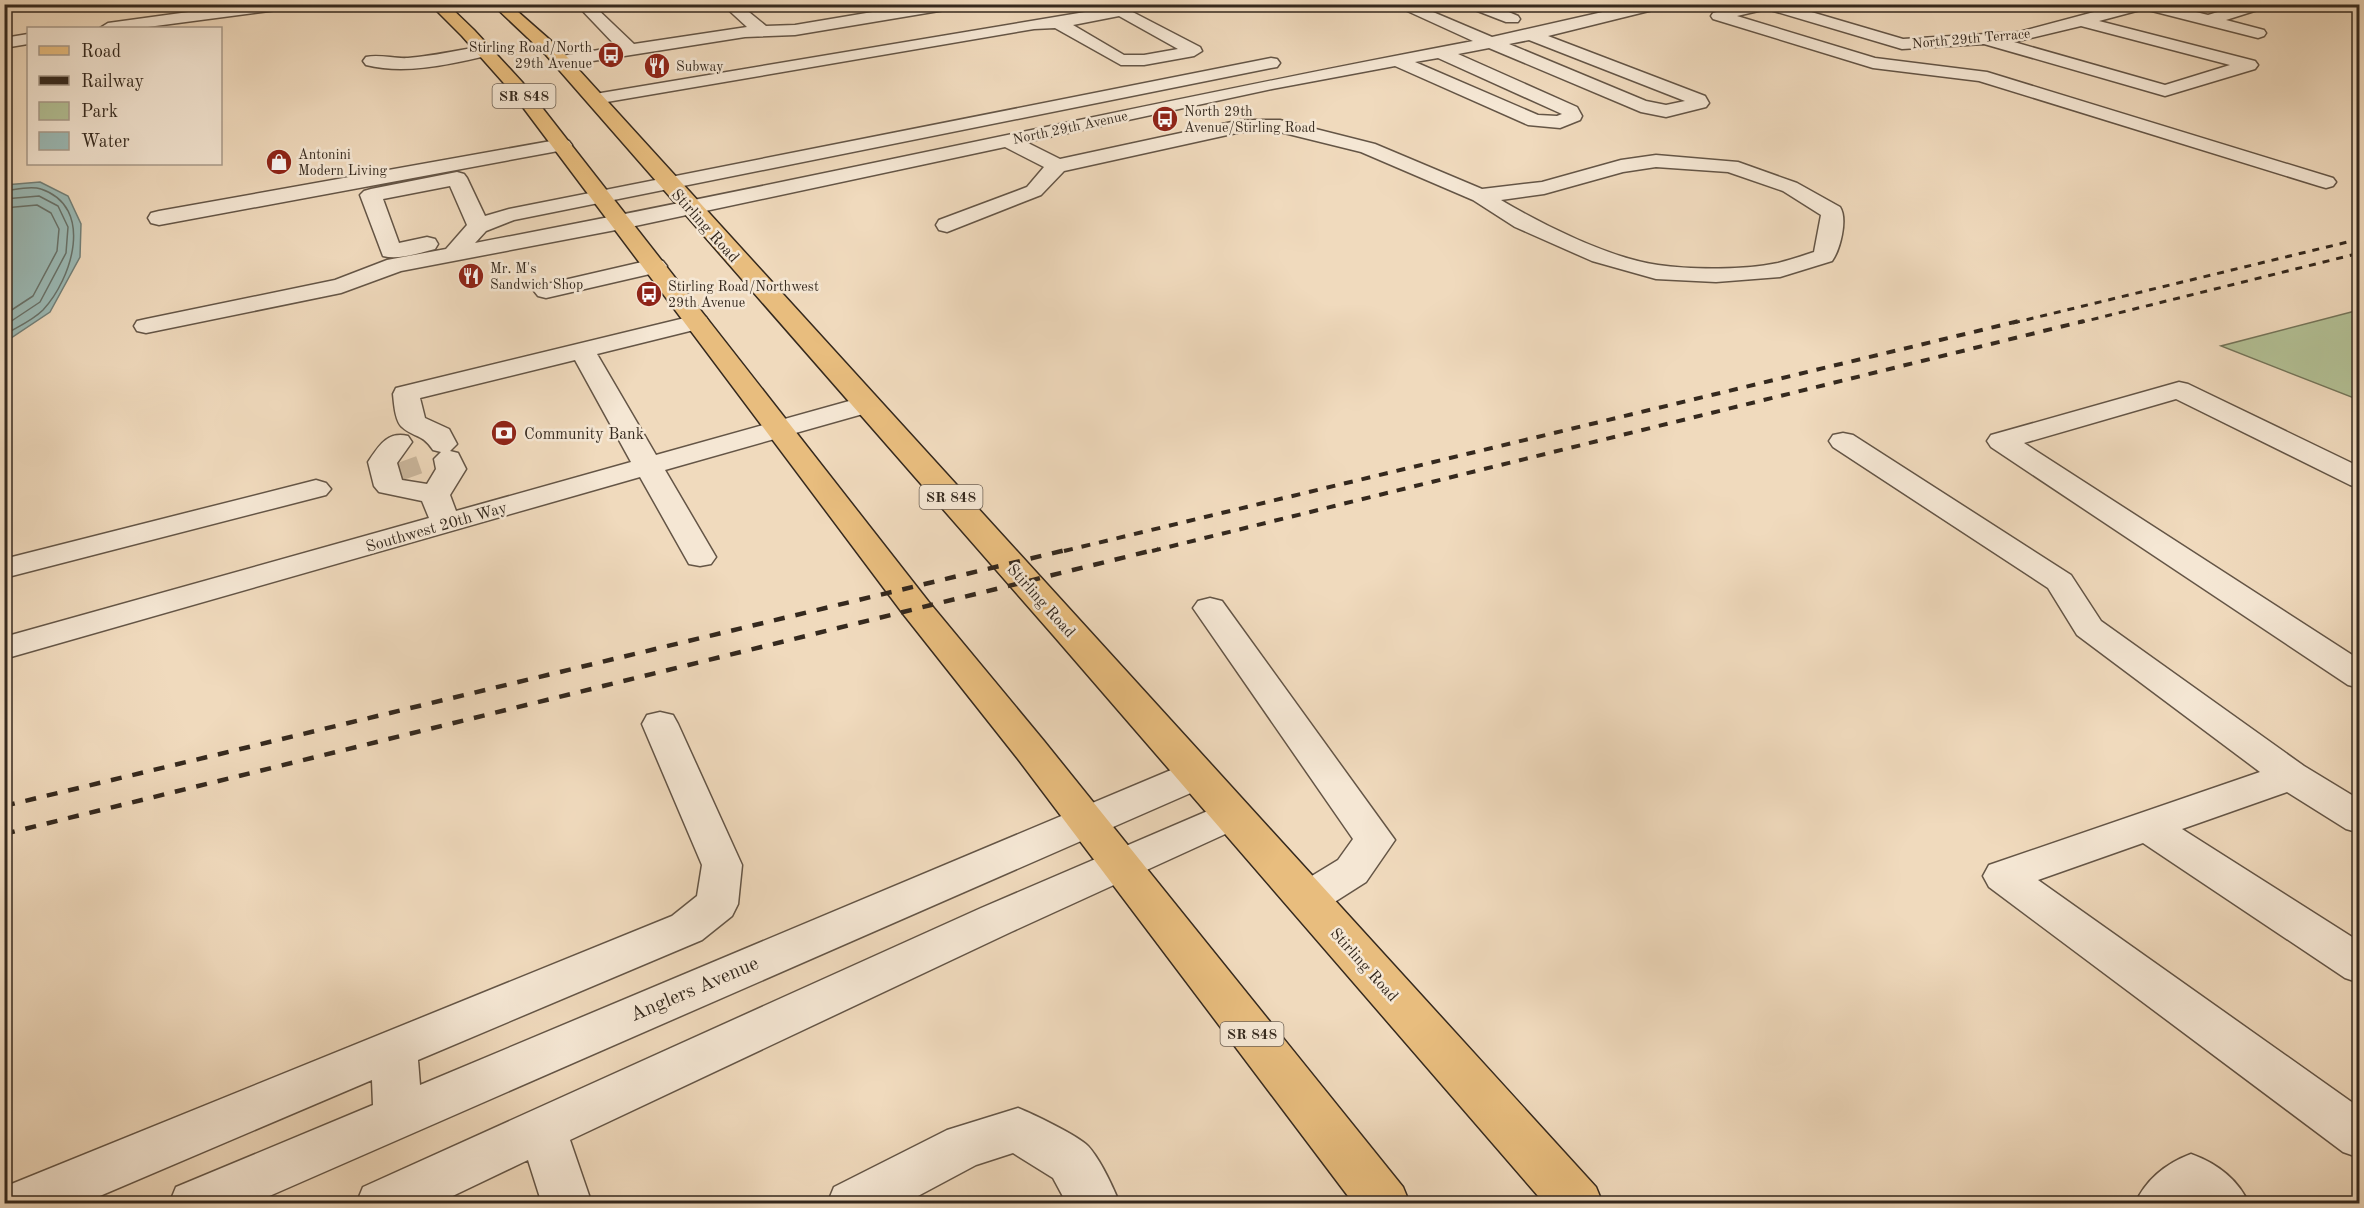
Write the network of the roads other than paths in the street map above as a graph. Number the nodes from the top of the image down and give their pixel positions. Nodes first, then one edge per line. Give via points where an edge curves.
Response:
1 (285, 4) edge
2 (437, 4) edge
3 (499, 4) edge
4 (583, 4) edge
5 (729, 4) edge
6 (871, 4) edge
7 (951, 4) edge
8 (1399, 4) edge
9 (1660, 4) edge
10 (2144, 4) edge
11 (2262, 4) edge
12 (1479, 5) edge
13 (1768, 5) edge
14 (888, 15) junction
15 (1511, 20) junction
16 (2208, 20) junction
17 (2082, 21) junction
18 (1058, 23) junction
19 (115, 27) edge
20 (1460, 30) junction
21 (2046, 30) junction
22 (763, 32) junction
23 (2258, 33) dead end
24 (1531, 35) junction
25 (1426, 36) dead end
26 (27, 39) edge
27 (1985, 39) junction
28 (2079, 39) dead end
29 (4, 43) edge
30 (1491, 43) junction
31 (1902, 44) junction
32 (630, 50) junction
33 (484, 51) junction
34 (1440, 52) junction
35 (1288, 60) dead end
36 (561, 61) junction
37 (1398, 61) junction
38 (372, 62) dead end
39 (2179, 67) dead end
40 (1925, 70) junction
41 (2212, 76) junction
42 (595, 99) junction
43 (1008, 140) junction
44 (562, 145) junction
45 (1057, 166) junction
46 (668, 182) junction
47 (2326, 182) dead end
48 (601, 196) junction
49 (1480, 196) junction
50 (690, 207) junction
51 (159, 218) dead end
52 (621, 222) junction
53 (947, 225) dead end
54 (474, 231) junction
55 (454, 253) junction
56 (655, 266) junction
57 (546, 291) dead end
58 (698, 322) junction
59 (146, 326) dead end
60 (582, 350) junction
61 (867, 404) junction
62 (779, 428) junction
63 (1843, 441) dead end
64 (425, 464) junction
65 (648, 466) junction
66 (2360, 479) edge
67 (316, 489) dead end
68 (700, 557) dead end
69 (4, 569) edge
70 (1210, 608) dead end
71 (4, 648) edge
72 (2360, 677) edge
73 (660, 724) dead end
74 (1196, 775) junction
75 (2291, 776) junction
76 (1231, 815) junction
77 (2360, 819) edge
78 (1086, 821) junction
79 (2147, 826) junction
80 (1120, 864) junction
81 (1307, 899) junction
82 (2360, 965) edge
83 (395, 1049) junction
84 (397, 1115) junction
85 (542, 1130) junction
86 (2360, 1136) edge
87 (22, 1203) edge
88 (194, 1203) edge
89 (381, 1203) edge
90 (567, 1203) edge
91 (852, 1203) edge
92 (1095, 1203) edge
93 (1385, 1203) edge
94 (1578, 1203) edge
95 (2160, 1203) edge
96 (2224, 1203) edge

1 - 19 street
2 - 33 main road, SR 848
3 - 36 main road, Stirling Road / SR 848
4 - 32 street
5 - 22 street
6 - 14 street
7 - 14 street
8 - 20 street
9 - 24 street, North 29th Avenue
10 - 16 street
10 - 17 street, North 29th Terrace
11 - 16 street
12 - 15 street
13 - 31 street
13 - 40 street via 1719,16 1873,63
14 - 22 street
15 - 20 street
15 - 24 street
16 - 23 street
17 - 21 street, North 29th Terrace
17 - 41 street via 2249,65
18 - 18 street via 1121,60 1194,51 1121,11
18 - 42 street
20 - 25 street
20 - 30 street
21 - 27 street, North 29th Terrace
21 - 28 street
22 - 32 street
24 - 30 street, North 29th Avenue
24 - 30 street via 1700,103 1666,111 1641,106
26 - 29 street
27 - 31 street, North 29th Terrace
27 - 41 street via 2165,91
30 - 34 street, North 29th Avenue
31 - 40 street
32 - 36 street
33 - 38 street via 408,63
33 - 44 main road, SR 848
34 - 37 street, North 29th Avenue
34 - 37 street via 1570,111 1573,116 1549,123 1522,117
35 - 46 street, North 29th Avenue
36 - 42 main road, Stirling Road / SR 848
37 - 43 street, North 29th Avenue
39 - 41 street
40 - 47 street via 1981,76
42 - 46 main road, Stirling Road / SR 848
43 - 45 street
43 - 50 street, North 29th Avenue
44 - 48 main road, SR 848
44 - 51 street
45 - 49 street via 1241,126 1280,126 1368,148
45 - 53 street via 1034,191
46 - 48 street, North 29th Avenue
46 - 50 main road, Stirling Road / SR 848
48 - 52 main road, SR 848
48 - 54 street, North 29th Avenue via 509,215
49 - 49 street via 1523,222 1600,256 1656,272 1716,275 1780,270 1824,256 1833,212 1790,187 1731,166 1656,161 1622,166 1544,188
50 - 52 street, North 29th Avenue
50 - 61 main road, Stirling Road / SR 848
52 - 55 street, North 29th Avenue
52 - 56 main road, SR 848
54 - 54 street, North 29th Avenue via 391,251 371,195 457,178
54 - 55 street
55 - 59 street, North 29th Avenue via 395,266 341,286
56 - 57 street
56 - 58 main road, SR 848
58 - 60 street
58 - 62 main road, SR 848
60 - 64 street via 406,394
60 - 65 street
61 - 62 street, Southwest 20th Way
61 - 74 main road, Stirling Road / SR 848
62 - 65 street, Southwest 20th Way
62 - 78 main road, SR 848
63 - 75 street via 2060,582 2089,628
64 - 65 street, Southwest 20th Way
64 - 71 street, Southwest 20th Way
65 - 68 street
66 - 72 street via 2179,390 2001,441
67 - 69 street
70 - 81 street via 1375,840 1352,871
73 - 83 street via 722,865 717,904 687,928
74 - 76 main road, Stirling Road / SR 848
74 - 78 street, Anglers Avenue
75 - 77 street
75 - 79 street
76 - 80 street
76 - 81 main road, Stirling Road / SR 848
78 - 80 main road, SR 848
78 - 84 street, Anglers Avenue
79 - 82 street
79 - 86 street via 2003,876
80 - 85 street
80 - 93 main road, SR 848
81 - 94 main road, Stirling Road / SR 848
83 - 84 street
83 - 87 street
84 - 88 street, Anglers Avenue
85 - 89 street
85 - 90 street
91 - 92 street via 964,1146 1018,1130 1070,1162
95 - 96 street via 2191,1177

